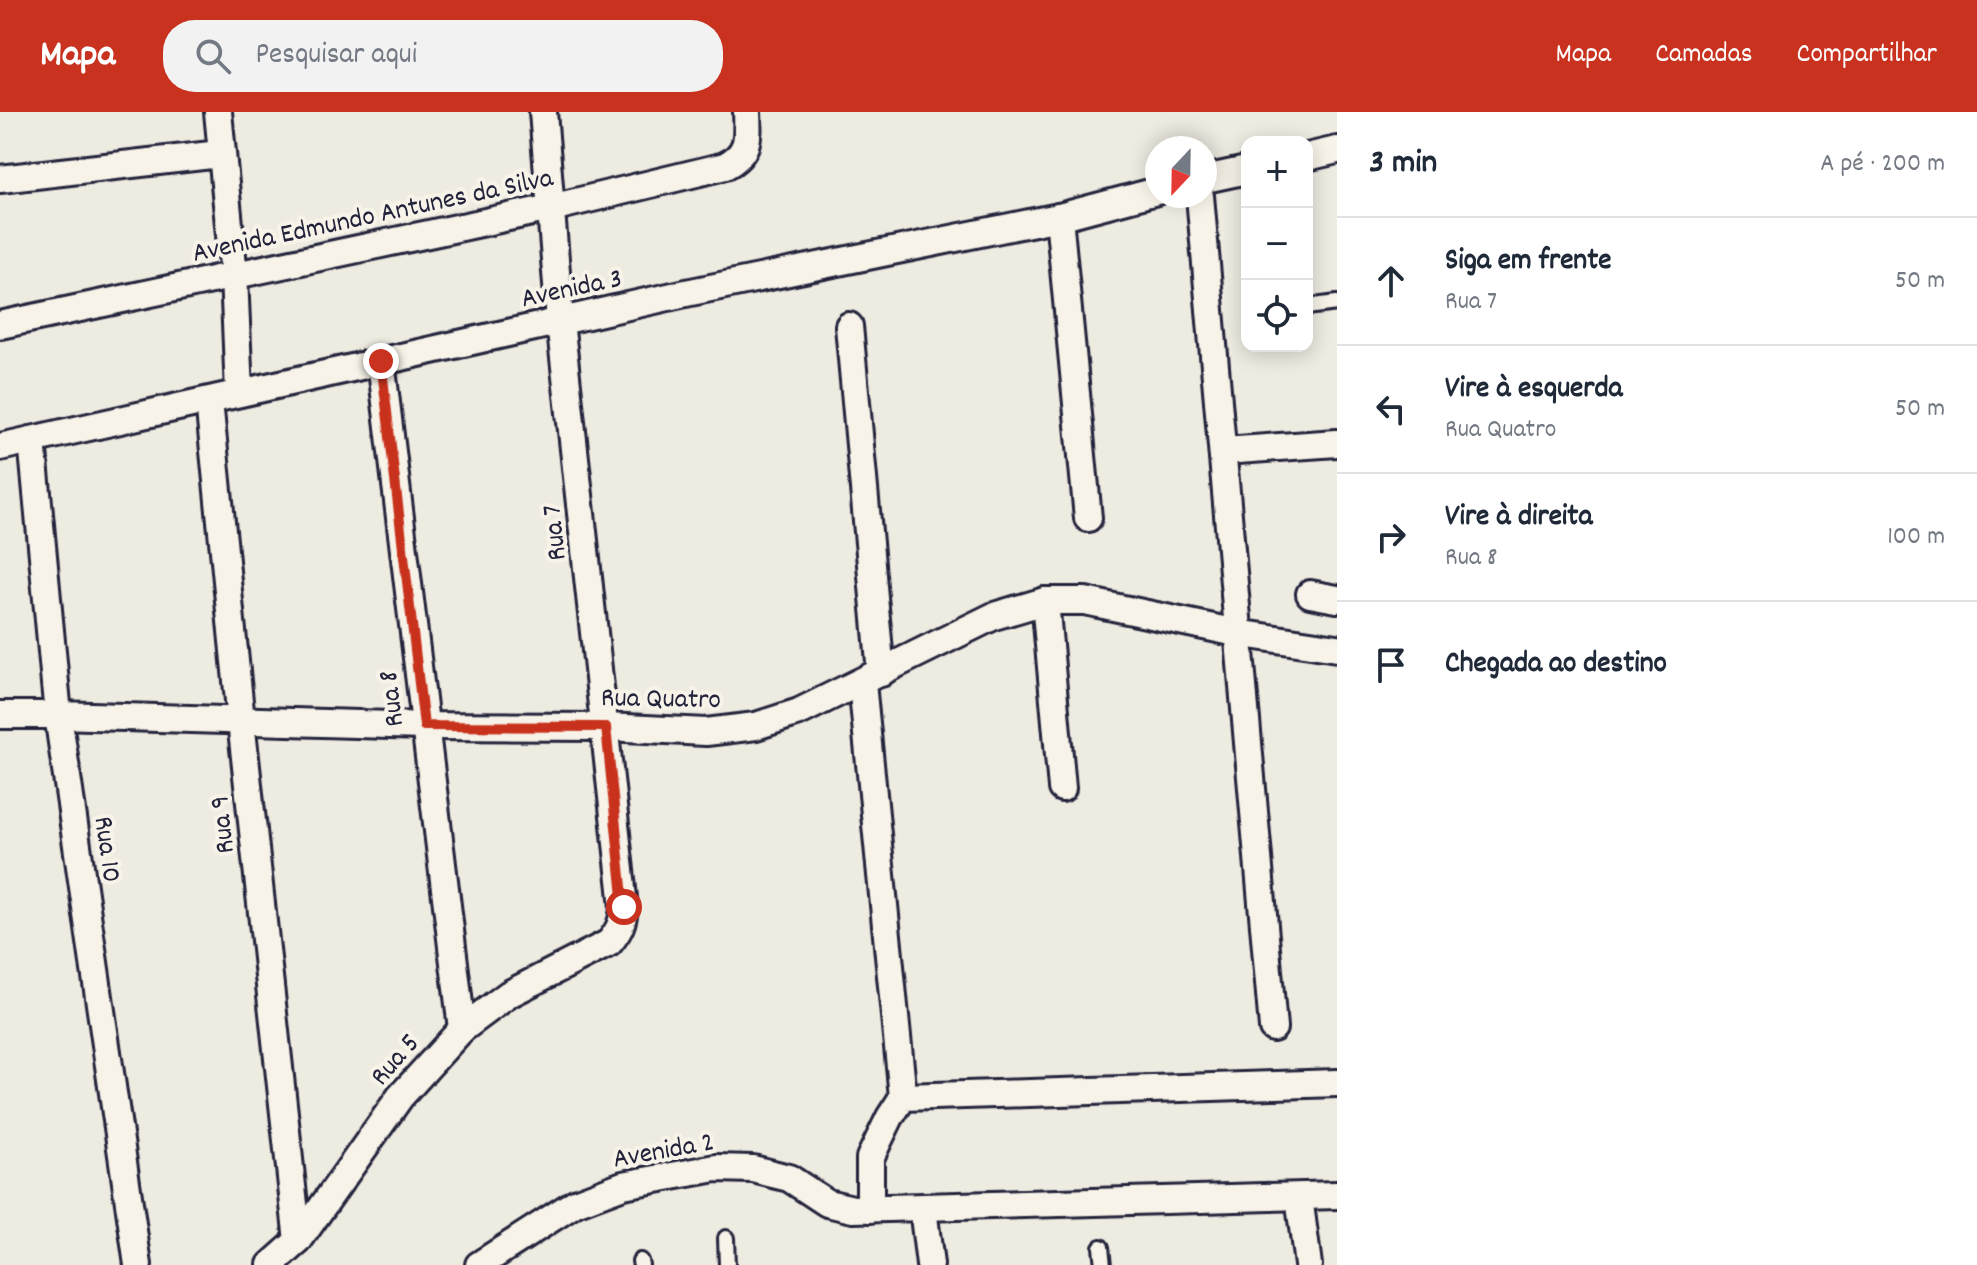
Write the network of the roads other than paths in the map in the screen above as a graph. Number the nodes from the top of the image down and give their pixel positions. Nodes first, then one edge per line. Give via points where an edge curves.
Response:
1 (218, 112) edge
2 (543, 112) edge
3 (747, 112) edge
4 (1337, 150) edge
5 (220, 154) junction
6 (1313, 156) edge
7 (1241, 171) edge
8 (1217, 176) edge
9 (0, 179) edge
10 (1145, 194) edge
11 (551, 208) junction
12 (1201, 208) edge
13 (1059, 217) junction
14 (234, 276) junction
15 (1337, 303) edge
16 (1313, 306) edge
17 (560, 321) junction
18 (0, 325) edge
19 (849, 326) dead end
20 (381, 361) junction
21 (239, 393) junction
22 (209, 401) junction
23 (32, 440) junction
24 (1337, 443) edge
25 (0, 447) edge
26 (1223, 451) junction
27 (1088, 518) dead end
28 (1310, 594) dead end
29 (1337, 599) edge
30 (1045, 601) junction
31 (1237, 633) junction
32 (1337, 648) edge
33 (872, 678) junction
34 (0, 715) edge
35 (58, 715) junction
36 (241, 721) junction
37 (424, 726) junction
38 (606, 727) junction
39 (1062, 788) dead end
40 (609, 943) joint
41 (1273, 1028) dead end
42 (462, 1029) junction
43 (1337, 1083) edge
44 (903, 1097) junction
45 (1337, 1195) edge
46 (1299, 1197) junction
47 (923, 1208) junction
48 (870, 1209) junction
49 (726, 1238) dead end
50 (298, 1241) junction
51 (1101, 1247) dead end
52 (138, 1265) edge
53 (271, 1265) edge
54 (479, 1265) edge
55 (727, 1265) edge
56 (930, 1265) edge
57 (1103, 1265) edge
58 (1308, 1265) edge

1 - 5 street
2 - 11 street, Rua 7
3 - 11 street, Avenida Edmundo Antunes da Silva via 747,144 736,161
4 - 6 street
5 - 9 street
5 - 14 street
7 - 8 street
10 - 13 street, Avenida 3
11 - 14 street, Avenida Edmundo Antunes da Silva
11 - 17 street, Rua 7
12 - 26 street
13 - 17 street, Avenida 3
13 - 27 street
14 - 18 street, Avenida Edmundo Antunes da Silva
14 - 21 street
15 - 16 lane
17 - 20 street, Avenida 3
17 - 38 street, Rua 7
19 - 33 street
20 - 21 street, Avenida 3
20 - 37 street, Rua 8
21 - 22 street, Avenida 3
22 - 23 street, Avenida 3
22 - 36 street, Rua 9
23 - 25 street, Avenida 3
23 - 35 street, Rua 10
24 - 26 street
26 - 31 street
28 - 29 street
30 - 31 street, Rua Quatro via 1085,601
30 - 33 street, Rua Quatro via 994,616
30 - 39 street
31 - 32 street, Rua Quatro
31 - 41 street
33 - 38 street, Rua Quatro via 756,726 706,732
33 - 44 street
34 - 35 street, Rua Quatro
35 - 36 street, Rua Quatro
35 - 52 street, Rua 10
36 - 37 street, Rua Quatro
36 - 50 street, Rua 9
37 - 38 street, Rua Quatro
37 - 42 street, Rua 8
38 - 40 street, Rua 7 via 624,907 620,930
40 - 42 street, Rua 5 via 509,994
42 - 50 street, Rua 5 via 400,1097
43 - 44 street
44 - 48 street via 870,1158
45 - 46 street, Avenida 2
46 - 47 street, Avenida 2
46 - 58 street
47 - 48 street, Avenida 2
47 - 56 street
48 - 54 street, Avenida 2 via 827,1203 789,1178 753,1169 716,1168 623,1185 575,1203
49 - 55 lane
50 - 53 street, Rua 5
51 - 57 lane

